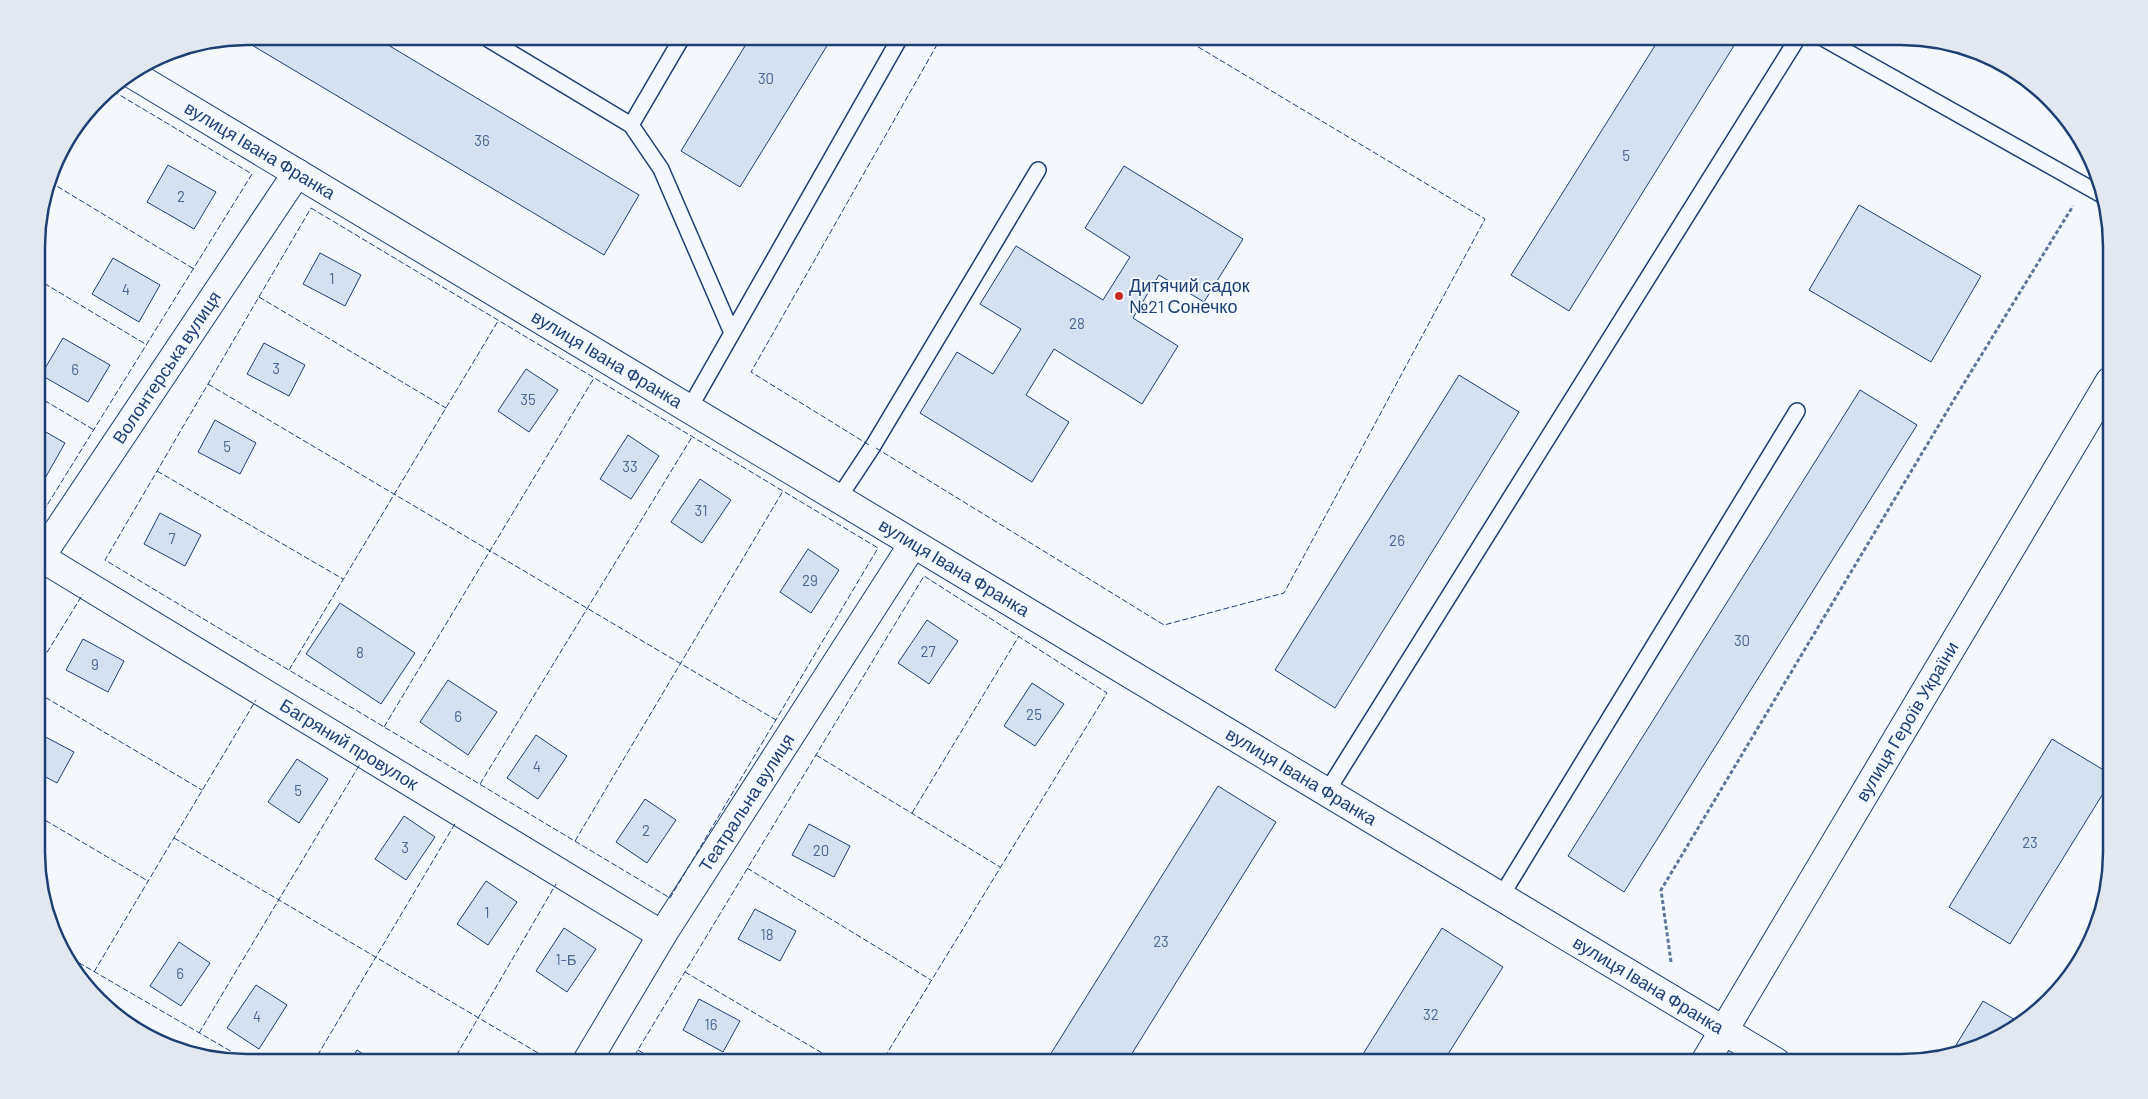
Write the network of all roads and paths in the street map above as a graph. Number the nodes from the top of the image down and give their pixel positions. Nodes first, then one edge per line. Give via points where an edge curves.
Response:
1 (498, 45) edge
2 (678, 45) edge
3 (896, 45) edge
4 (1792, 45) edge
5 (1835, 45) edge
6 (138, 77) edge
7 (631, 125) junction
8 (1038, 170) dead end
9 (297, 173) junction
10 (2095, 191) edge
11 (2077, 199) dead end
12 (732, 333) junction
13 (2103, 393) edge
14 (688, 409) junction
15 (1797, 411) dead end
16 (838, 498) junction
17 (913, 544) junction
18 (45, 548) edge
19 (45, 562) edge
20 (1326, 793) junction
21 (1500, 898) junction
22 (662, 934) junction
23 (1678, 1005) junction
24 (1723, 1032) junction
25 (591, 1054) edge
26 (1710, 1054) edge
27 (1762, 1054) edge

1 - 7 lane
2 - 7 lane
3 - 12 lane
4 - 20 lane
5 - 10 lane
6 - 9 street, вулиця Івана Франка
7 - 12 lane via 661,169
8 - 16 lane via 873,446
9 - 14 street, вулиця Івана Франка
9 - 18 street, Волонтерська вулиця
11 - 23 path via 1661,890
12 - 14 lane
13 - 24 street, вулиця Героїв України
14 - 16 street, вулиця Івана Франка
15 - 21 lane
16 - 17 street, вулиця Івана Франка
17 - 20 street, вулиця Івана Франка
17 - 22 street, Театральна вулиця
19 - 22 street, Багряний провулок
20 - 21 street, вулиця Івана Франка
21 - 23 street, вулиця Івана Франка
22 - 25 street, Театральна вулиця
23 - 24 street, вулиця Івана Франка
24 - 26 street, вулиця Героїв України
24 - 27 street, вулиця Івана Франка

